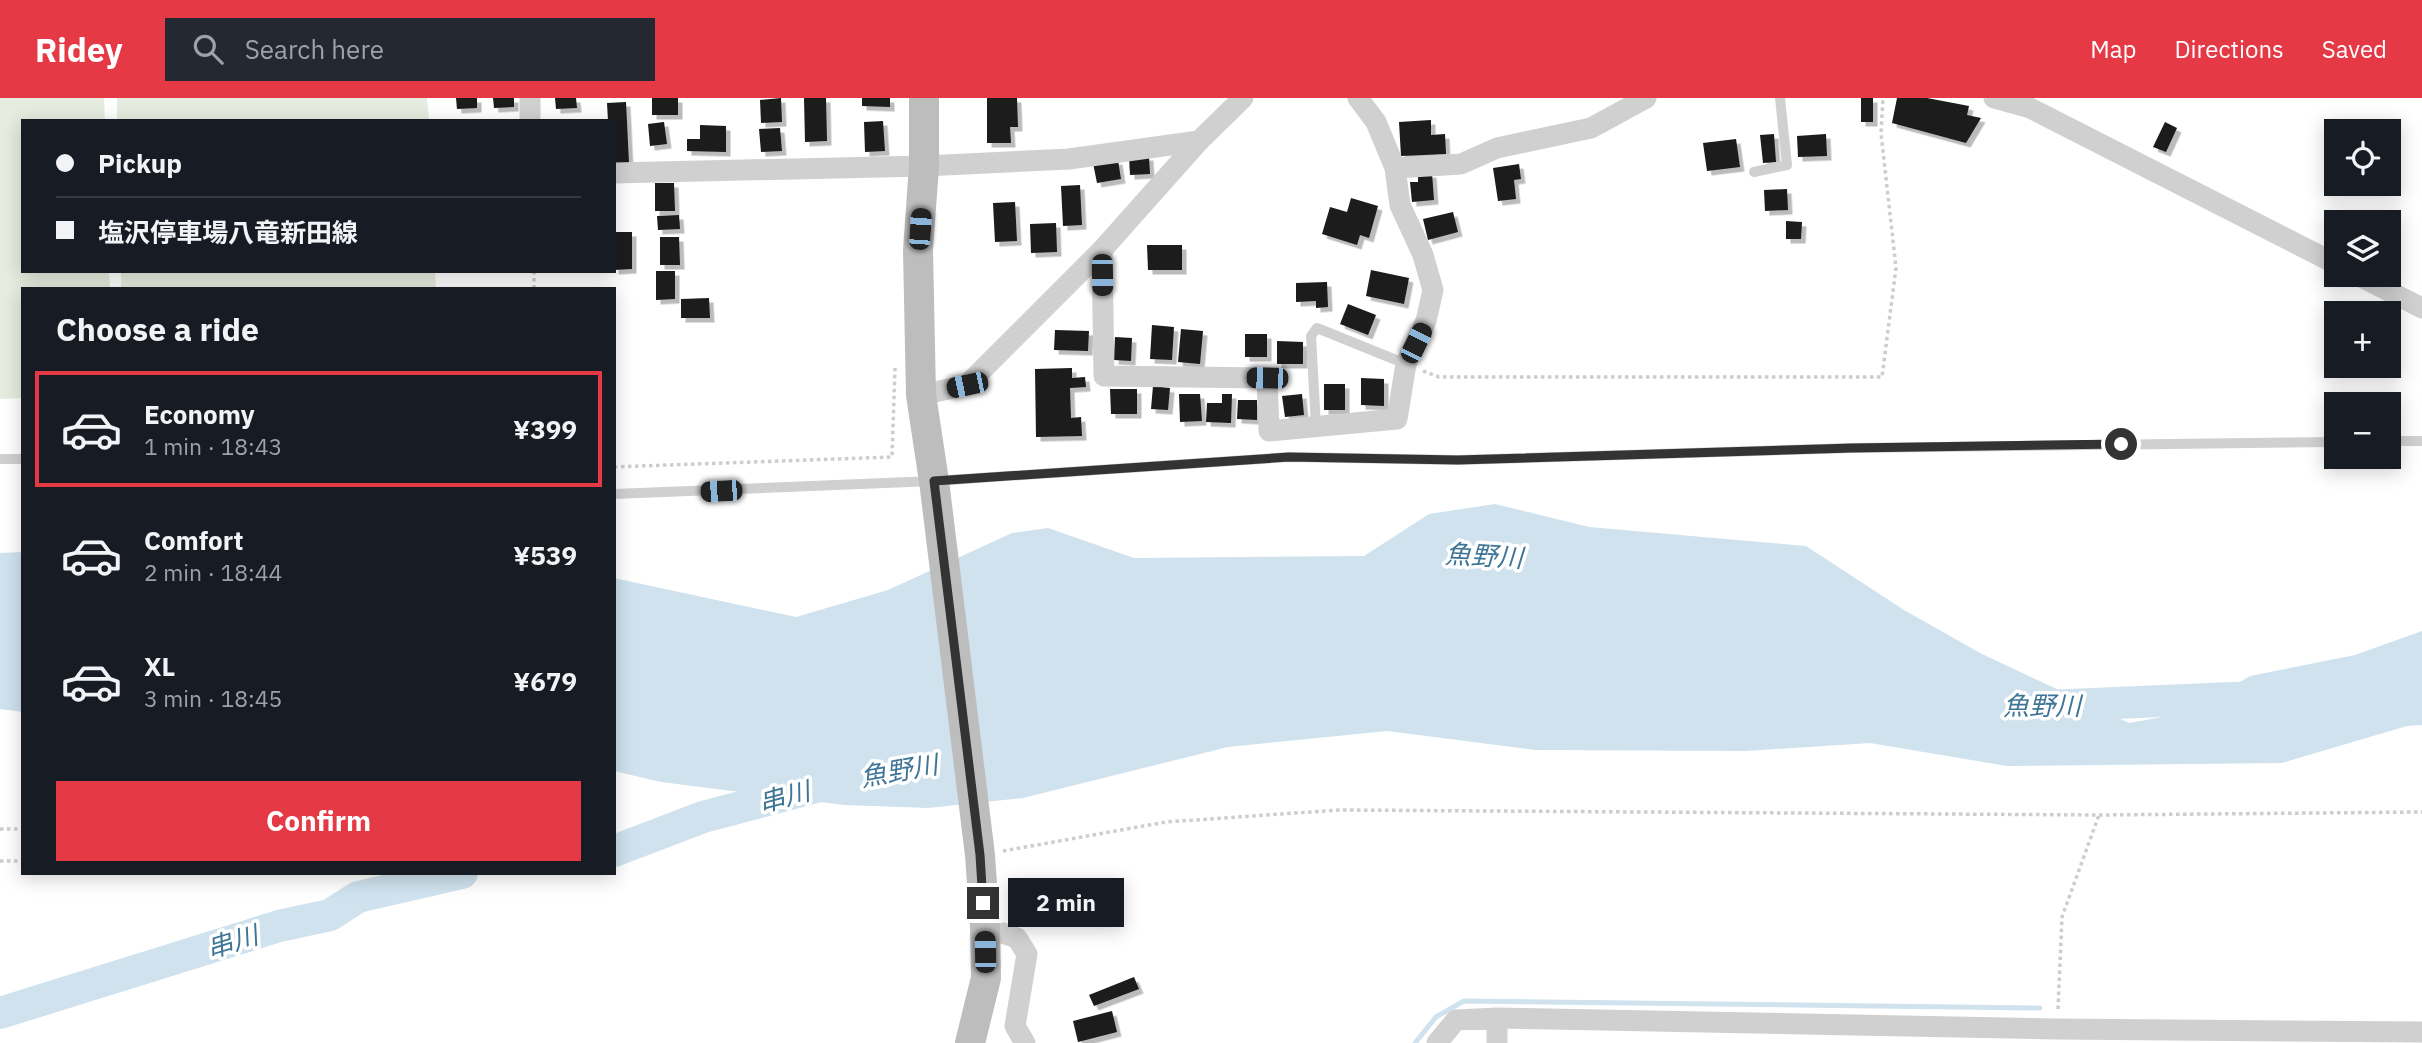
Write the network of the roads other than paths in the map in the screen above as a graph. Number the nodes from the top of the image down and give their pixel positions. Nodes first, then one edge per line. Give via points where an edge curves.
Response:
1 (530, 98) edge
2 (925, 98) edge
3 (1243, 98) edge
4 (1358, 98) edge
5 (1646, 98) edge
6 (1780, 98) edge
7 (1994, 98) edge
8 (530, 119) edge
9 (1199, 141) junction
10 (924, 166) junction
11 (1395, 168) junction
12 (1754, 172) dead end
13 (616, 173) edge
14 (1102, 250) junction
15 (2324, 258) edge
16 (2381, 287) edge
17 (2422, 308) edge
18 (1406, 364) junction
19 (921, 395) junction
20 (1316, 427) junction
21 (2401, 441) edge
22 (2324, 442) edge
23 (2422, 442) edge
24 (0, 459) edge
25 (21, 459) edge
26 (934, 481) junction
27 (616, 494) edge
28 (985, 927) junction
29 (1497, 1018) junction
30 (2422, 1032) edge
31 (970, 1043) edge
32 (1024, 1043) edge
33 (1437, 1043) edge
34 (1497, 1043) edge

1 - 8 street
2 - 10 main road
3 - 9 street
4 - 11 street via 1376,122
5 - 11 street via 1591,128 1497,148 1461,164
6 - 12 lane via 1787,165
7 - 15 street via 2030,108
9 - 10 street via 1069,159
9 - 14 street
10 - 13 street
10 - 19 main road via 918,250
11 - 18 street via 1400,205 1433,290 1426,321
14 - 19 street via 967,385
14 - 20 street via 1104,376 1267,378 1269,431
16 - 17 street
18 - 20 street via 1397,419
18 - 20 lane via 1317,328 1311,336
19 - 26 main road
21 - 23 lane
22 - 26 lane via 1852,448 1458,460 1289,457
24 - 25 lane
26 - 27 lane
26 - 28 main road
28 - 31 main road via 986,978
28 - 32 street via 1017,938 1027,954 1016,1026
29 - 30 street
29 - 33 street via 1456,1020
29 - 34 street

